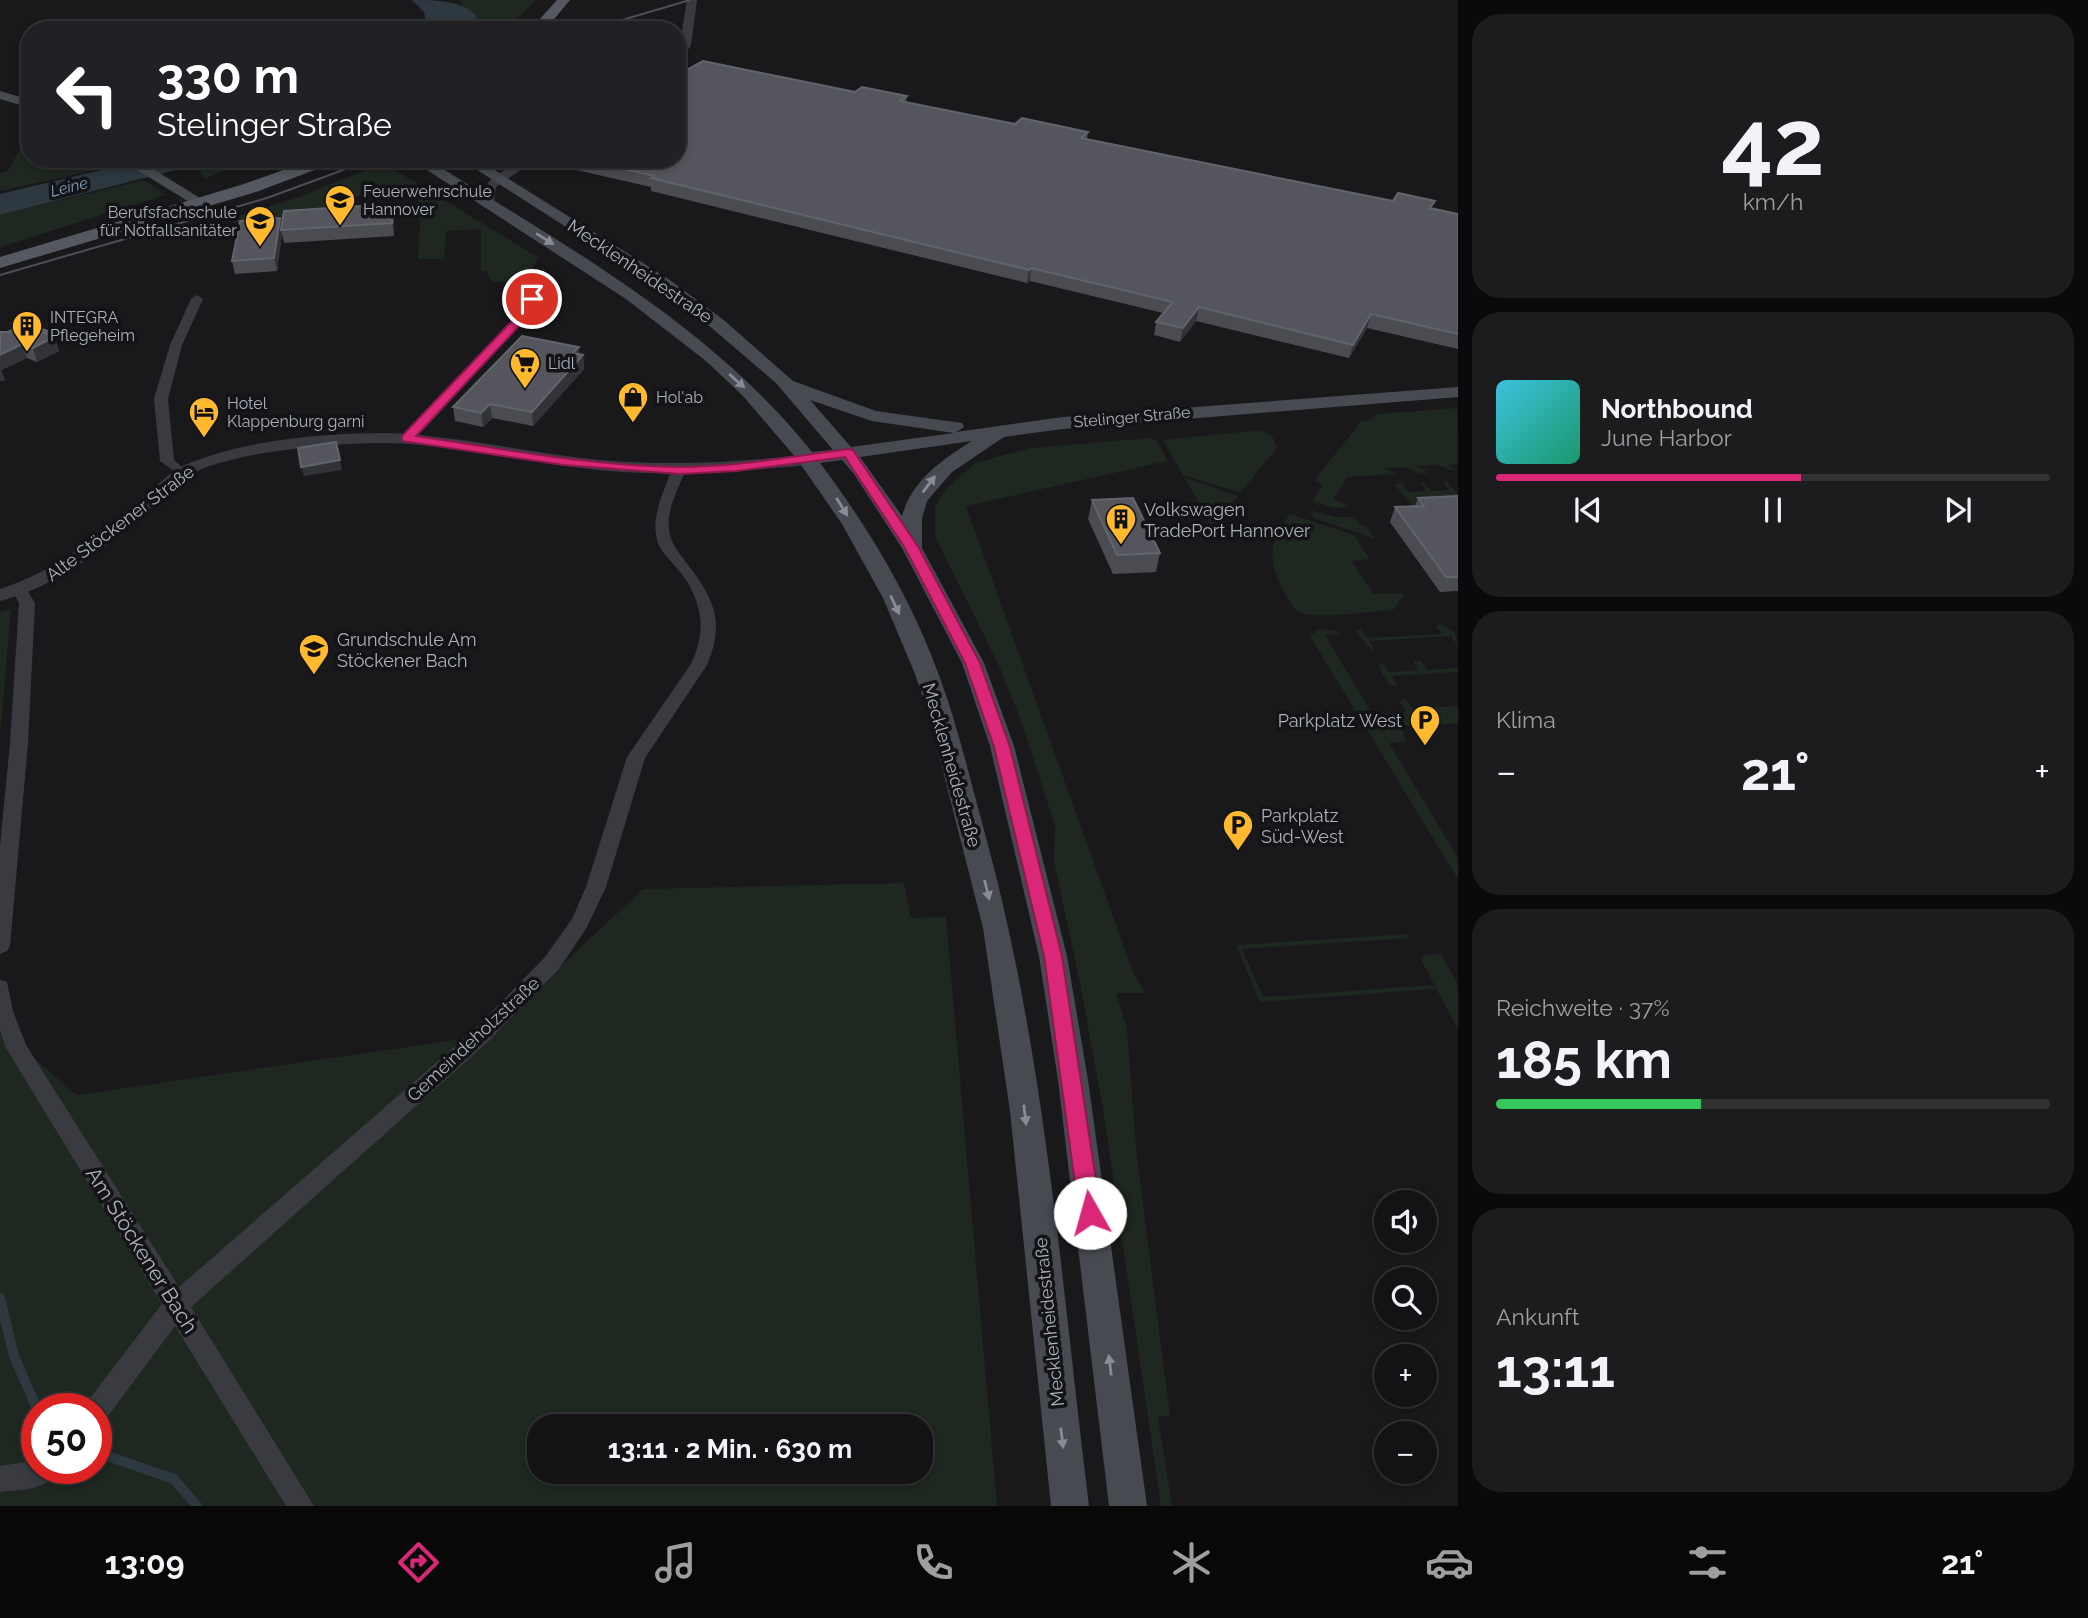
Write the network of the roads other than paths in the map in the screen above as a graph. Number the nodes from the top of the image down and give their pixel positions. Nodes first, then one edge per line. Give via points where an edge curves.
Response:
1 (545, 0) edge
2 (564, 0) edge
3 (692, 0) edge
4 (534, 21) edge
5 (537, 21) edge
6 (686, 45) edge
7 (0, 95) edge
8 (21, 101) edge
9 (142, 168) edge
10 (272, 168) edge
11 (295, 168) edge
12 (432, 168) edge
13 (480, 168) edge
14 (518, 168) edge
15 (500, 180) junction
16 (189, 195) junction
17 (488, 202) junction
18 (0, 253) edge
19 (0, 263) edge
20 (197, 299) dead end
21 (532, 299) dead end
22 (782, 379) junction
23 (1458, 392) edge
24 (1004, 430) junction
25 (407, 439) junction
26 (849, 453) junction
27 (807, 459) junction
28 (680, 471) junction
29 (182, 473) junction
30 (912, 548) junction
31 (20, 590) junction
32 (0, 595) edge
33 (0, 946) edge
34 (0, 988) edge
35 (176, 1305) junction
36 (110, 1393) edge
37 (21, 1475) edge
38 (0, 1479) edge
39 (301, 1506) edge
40 (1070, 1506) edge
41 (1128, 1506) edge

1 - 4 main road
2 - 5 main road
3 - 6 street
7 - 8 main road
9 - 16 main road
10 - 16 main road
11 - 16 main road
12 - 17 main road, Mecklenheidestraße
13 - 15 main road, Mecklenheidestraße
14 - 15 street
15 - 17 street via 488,189
15 - 22 main road, Mecklenheidestraße via 661,281
16 - 18 main road
16 - 19 main road
17 -> 27 main road, Mecklenheidestraße via 686,335 749,392
20 - 29 street via 176,345 161,399 167,461
21 - 25 street via 515,324
22 - 24 main road via 833,405 870,417
22 - 26 main road, Mecklenheidestraße
23 - 24 main road, Stelinger Straße
24 - 26 main road, Stelinger Straße
30 -> 24 main road via 912,514 937,474
25 - 28 street, Alte Stöckener Straße via 564,461
25 - 29 street, Alte Stöckener Straße via 285,446 216,458
26 - 27 main road, Stelinger Straße
26 - 30 main road, Mecklenheidestraße
27 - 28 street, Alte Stöckener Straße
27 -> 40 main road, Mecklenheidestraße via 864,544 926,671 950,745 996,927 1025,1109
28 - 35 street, Gemeindeholzstraße via 661,526 664,543 706,606 706,648 699,666 636,757 596,887 580,922 552,963 484,1034
29 - 31 street, Alte Stöckener Straße via 65,568
41 -> 30 main road, Mecklenheidestraße via 1053,956 1002,747 973,663
31 - 32 street, Alte Stöckener Straße
31 - 33 street via 27,603
34 - 35 street, Am Stöckener Bach via 17,1048
35 - 36 street, Gemeindeholzstraße
35 - 39 street, Am Stöckener Bach
37 - 38 street

